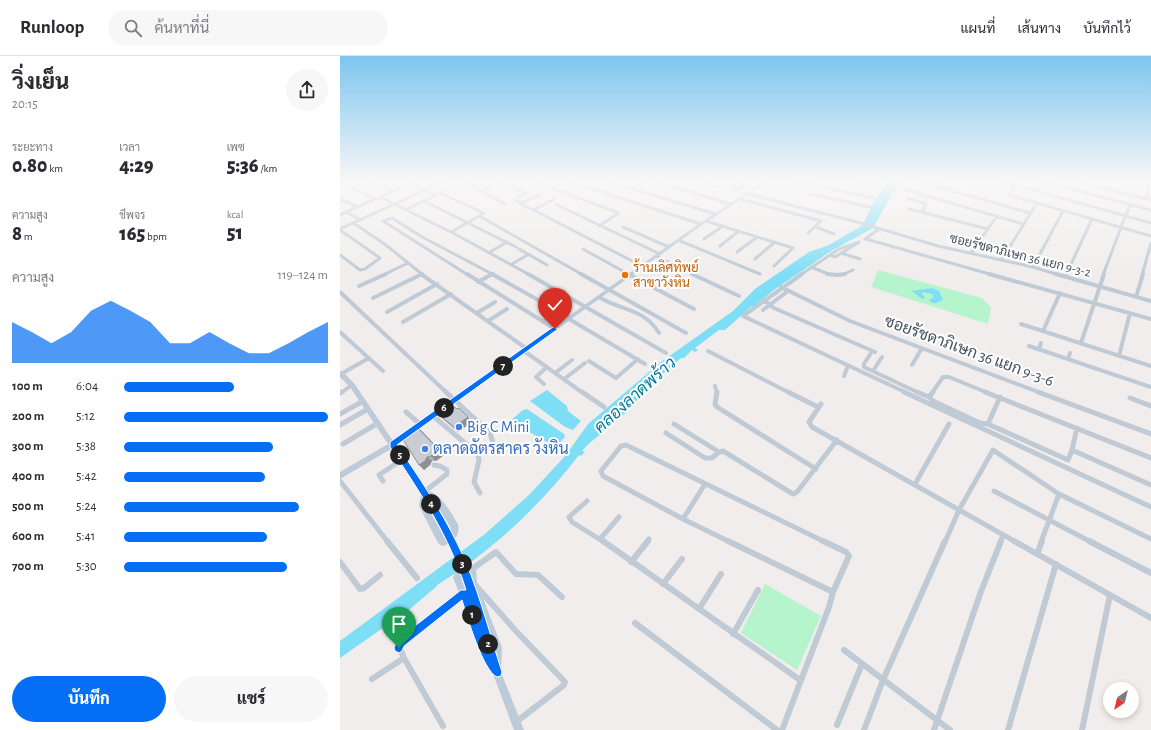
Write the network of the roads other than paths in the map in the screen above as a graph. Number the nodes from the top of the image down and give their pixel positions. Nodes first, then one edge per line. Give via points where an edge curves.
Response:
1 (346, 212) edge
2 (373, 212) edge
3 (414, 212) edge
4 (447, 212) edge
5 (483, 212) edge
6 (538, 212) edge
7 (572, 212) edge
8 (618, 212) edge
9 (672, 212) edge
10 (711, 212) edge
11 (790, 212) edge
12 (819, 212) edge
13 (924, 212) edge
14 (985, 212) edge
15 (1030, 212) edge
16 (1062, 212) edge
17 (1068, 212) edge
18 (1114, 212) edge
19 (1127, 212) edge
20 (716, 214) joint
21 (997, 216) junction
22 (1126, 216) junction
23 (481, 217) dead end
24 (359, 219) junction
25 (1092, 219) junction
26 (704, 222) junction
27 (468, 223) junction
28 (1151, 223) edge
29 (355, 224) dead end
30 (1023, 224) junction
31 (599, 226) junction
32 (722, 226) junction
33 (623, 227) dead end
34 (816, 227) junction
35 (1122, 228) junction
36 (879, 229) junction
37 (988, 229) junction
38 (340, 230) edge
39 (739, 231) junction
40 (451, 232) junction
41 (808, 233) dead end
42 (834, 234) dead end
43 (757, 236) junction
44 (1151, 236) edge
45 (424, 238) junction
46 (680, 239) junction
47 (704, 239) dead end
48 (866, 239) junction
49 (415, 242) junction
50 (507, 242) junction
51 (775, 242) junction
52 (859, 242) junction
53 (1151, 243) edge
54 (700, 246) dead end
55 (720, 246) dead end
56 (669, 247) junction
57 (583, 249) dead end
58 (490, 252) junction
59 (738, 252) dead end
60 (971, 252) junction
61 (841, 253) junction
62 (529, 254) junction
63 (340, 255) edge
64 (658, 255) junction
65 (830, 255) junction
66 (755, 259) dead end
67 (860, 259) dead end
68 (1002, 259) junction
69 (408, 263) junction
70 (512, 264) junction
71 (547, 265) dead end
72 (642, 266) junction
73 (774, 266) dead end
74 (1055, 266) dead end
75 (811, 267) junction
76 (1033, 267) junction
77 (853, 270) dead end
78 (1068, 270) junction
79 (493, 273) junction
80 (422, 274) junction
81 (760, 274) dead end
82 (631, 275) junction
83 (1064, 276) junction
84 (478, 282) junction
85 (437, 284) junction
86 (359, 286) dead end
87 (1099, 286) junction
88 (781, 287) junction
89 (609, 290) junction
90 (788, 291) junction
91 (340, 292) edge
92 (1060, 293) junction
93 (451, 294) junction
94 (739, 296) dead end
95 (599, 297) junction
96 (1136, 297) junction
97 (372, 298) dead end
98 (764, 300) junction
99 (1151, 301) edge
100 (495, 302) dead end
101 (1094, 303) junction
102 (588, 306) junction
103 (769, 306) junction
104 (507, 309) dead end
105 (694, 309) dead end
106 (763, 310) dead end
107 (558, 311) junction
108 (387, 312) dead end
109 (477, 313) junction
110 (1130, 313) junction
111 (569, 319) junction
112 (1151, 319) edge
113 (403, 322) dead end
114 (488, 322) junction
115 (543, 322) junction
116 (1021, 324) dead end
117 (555, 329) junction
118 (1043, 331) junction
119 (659, 333) dead end
120 (686, 333) dead end
121 (341, 334) edge
122 (1041, 343) dead end
123 (1081, 343) junction
124 (1029, 346) dead end
125 (922, 348) junction
126 (1039, 349) junction
127 (526, 350) junction
128 (708, 351) dead end
129 (666, 353) dead end
130 (1070, 353) dead end
131 (1119, 356) junction
132 (882, 357) dead end
133 (369, 358) junction
134 (638, 359) junction
135 (1068, 359) junction
136 (572, 360) dead end
137 (645, 364) dead end
138 (912, 365) dead end
139 (848, 366) junction
140 (1151, 366) edge
141 (547, 367) junction
142 (383, 371) dead end
143 (873, 371) junction
144 (341, 373) edge
145 (555, 373) junction
146 (844, 376) dead end
147 (564, 379) junction
148 (544, 384) dead end
149 (352, 385) junction
150 (715, 386) dead end
151 (1151, 386) edge
152 (340, 393) edge
153 (929, 397) junction
154 (1000, 397) junction
155 (1130, 398) dead end
156 (363, 401) junction
157 (454, 401) junction
158 (1151, 406) edge
159 (604, 407) dead end
160 (368, 409) junction
161 (406, 412) dead end
162 (340, 414) edge
163 (433, 416) junction
164 (378, 423) junction
165 (674, 424) dead end
166 (949, 424) dead end
167 (988, 424) junction
168 (340, 425) edge
169 (420, 425) junction
170 (1077, 428) junction
171 (666, 433) dead end
172 (1151, 434) edge
173 (837, 440) junction
174 (343, 444) dead end
175 (393, 444) junction
176 (494, 446) dead end
177 (1072, 450) junction
178 (718, 452) junction
179 (1151, 458) edge
180 (403, 459) junction
181 (434, 465) dead end
182 (816, 470) junction
183 (340, 476) edge
184 (340, 481) edge
185 (382, 481) dead end
186 (705, 484) junction
187 (915, 484) junction
188 (1151, 485) edge
189 (994, 491) dead end
190 (480, 492) dead end
191 (425, 494) junction
192 (1059, 494) junction
193 (587, 501) dead end
194 (1151, 507) edge
195 (959, 510) junction
196 (619, 517) dead end
197 (683, 519) junction
198 (1050, 520) junction
199 (1003, 535) junction
200 (649, 538) dead end
201 (1151, 539) edge
202 (600, 540) junction
203 (1037, 554) junction
204 (682, 559) dead end
205 (340, 562) edge
206 (631, 562) junction
207 (1056, 564) junction
208 (472, 569) junction
209 (1151, 573) edge
210 (721, 574) dead end
211 (380, 575) dead end
212 (417, 578) dead end
213 (473, 582) junction
214 (663, 584) junction
215 (758, 590) dead end
216 (833, 592) junction
217 (464, 593) junction
218 (1110, 595) junction
219 (562, 597) dead end
220 (698, 609) junction
221 (1151, 618) edge
222 (635, 623) dead end
223 (733, 634) junction
224 (844, 650) dead end
225 (404, 658) junction
226 (862, 664) junction
227 (497, 672) junction
228 (372, 680) dead end
229 (800, 680) junction
230 (883, 680) junction
231 (937, 720) junction
232 (837, 725) dead end
233 (443, 726) dead end
234 (518, 726) edge
235 (777, 730) edge
236 (782, 730) edge
237 (864, 730) edge
238 (934, 730) edge
239 (950, 730) edge
240 (1008, 730) edge
241 (1082, 730) edge

1 - 24 street
2 - 24 street
3 - 40 street
4 - 27 street
5 - 27 street
6 - 72 street
7 - 31 street
8 - 31 street
9 - 26 street
10 - 20 street
11 - 34 street via 821,221
12 - 36 street, ซอยรัชดาภิเษก 36 แยก 9-3-2
13 - 37 street
14 - 21 street
15 - 30 street
16 - 76 street
17 - 25 street
18 - 22 street
19 - 22 street
20 - 26 street
21 - 30 street
21 - 37 street
22 - 28 street
22 - 35 street
23 - 89 street
24 - 38 street
25 - 35 street
25 - 78 street
26 - 32 street
26 - 46 street
27 - 40 street
27 - 50 street
29 - 69 street
30 - 68 street
31 - 64 street
32 - 39 street
32 - 47 street
33 - 56 street
34 - 41 street
34 - 42 street
35 - 44 street
35 - 87 street
36 - 48 street
36 - 60 street, ซอยรัชดาภิเษก 36 แยก 9-3-2 via 938,246
37 - 60 street
38 - 63 street via 380,258 378,262 360,270
39 - 43 street
39 - 55 street
40 - 58 street
43 - 51 street
43 - 59 street
45 - 49 street
45 - 49 street via 391,218 383,221
45 - 79 street
46 - 54 street
46 - 56 street
46 - 81 street
48 - 52 street
48 - 92 street
49 - 84 street
50 - 58 street
50 - 62 street
51 - 66 street
51 - 73 street via 791,247 792,250
52 - 61 street
52 - 65 street via 851,243
53 - 96 street
56 - 64 street
57 - 82 street
58 - 70 street
60 - 68 street, ซอยรัชดาภิเษก 36 แยก 9-3-2
61 - 65 street via 835,257
61 - 67 street
62 - 70 street
62 - 71 street
64 - 72 street
64 - 94 street
65 - 75 street
68 - 76 street, ซอยรัชดาภิเษก 36 แยก 9-3-2
69 - 80 street
69 - 86 street
70 - 102 street
72 - 82 street
74 - 78 street
75 - 77 street via 838,276
75 - 88 street
76 - 83 street, ซอยรัชดาภิเษก 36 แยก 9-3-2
78 - 83 street
79 - 84 street
79 - 107 street
80 - 85 street
80 - 97 street
82 - 89 street
82 - 105 street
83 - 87 street, ซอยรัชดาภิเษก 36 แยก 9-3-2
84 - 115 street
85 - 93 street
85 - 108 street
87 - 96 street, ซอยรัชดาภิเษก 36 แยก 9-3-2
87 - 101 street
88 - 90 street, ซอยรัชดาภิเษก 36 แยก 9-3-6
88 - 98 street
89 - 95 street
89 - 120 street
90 - 103 street
90 - 125 street, ซอยรัชดาภิเษก 36 แยก 9-3-6 via 831,313
91 - 157 street
92 - 101 street
92 - 118 street
93 - 109 street
93 - 113 street
95 - 102 street
95 - 119 street via 610,304 630,309 645,317 653,323
96 - 99 street, ซอยรัชดาภิเษก 36 แยก 9-3-2
98 - 103 street
98 - 139 street via 742,316
100 - 109 street
101 - 110 street
101 - 123 street
102 - 111 street
102 - 129 street
103 - 106 street
103 - 143 street via 873,352 864,364 864,367
104 - 114 street
107 - 111 street
107 - 115 street
109 - 114 street
110 - 112 street
110 - 131 street
111 - 117 street
111 - 134 street
114 - 127 street
115 - 117 street
116 - 118 street
117 - 127 street
118 - 123 street
121 - 133 street
122 - 126 street
123 - 131 street
124 - 126 street
125 - 138 street
125 - 172 street, ซอยรัชดาภิเษก 36 แยก 9-3-6
126 - 135 street
127 - 141 street
127 - 157 street
128 - 173 street via 819,405 811,417 810,425
130 - 135 street
131 - 140 street
132 - 143 street
133 - 142 street
133 - 144 street
134 - 137 street
134 - 147 street via 616,378 587,362
135 - 151 street
136 - 145 street
139 - 146 street
139 - 194 street
141 - 145 street
141 - 148 street via 536,377
143 - 153 street
144 - 149 street
145 - 147 street
147 - 159 street
149 - 152 street
149 - 156 street
150 - 182 street via 718,391 715,404 717,407
153 - 154 street via 946,376
153 - 167 street via 980,423
154 - 167 street
154 - 170 street
155 - 158 street
156 - 160 street
156 - 162 street
157 - 163 street
157 - 176 street via 490,433
160 - 164 street
160 - 168 street
161 - 169 street
163 - 169 street
163 - 190 street via 478,454 474,482
164 - 174 street
164 - 175 street
165 - 178 street
166 - 187 street
167 - 177 street via 1068,460
169 - 175 street
170 - 177 street
170 - 179 street
171 - 178 street via 705,458 712,458
173 - 182 street
173 - 187 street
175 - 180 street
175 - 183 street
177 - 188 street
178 - 182 street via 724,451 793,494
180 - 185 street via 379,475
180 - 191 street
181 - 191 street via 447,470 447,474
184 - 212 street
186 - 197 street
186 - 197 street via 626,445 621,446 601,471 603,476
186 - 216 street via 841,549 849,556
187 - 195 street
189 - 198 street
191 - 191 street via 429,493 435,497 455,528 453,537 446,541 443,542 440,538 423,506
191 - 227 street, bridge via 448,532 460,561
192 - 195 street via 993,450
192 - 198 street
192 - 201 street
193 - 202 street via 569,517 570,520
195 - 199 street
195 - 230 street
196 - 202 street
197 - 216 street
198 - 203 street
198 - 209 street
199 - 203 street
199 - 231 street
200 - 206 street
202 - 206 street
203 - 207 street
204 - 214 street
205 - 211 street via 360,589
206 - 214 street
207 - 218 street
207 - 240 street
208 - 213 street
208 - 217 street via 458,576
208 - 219 street via 496,552 516,574 538,575
210 - 220 street
213 - 227 street via 498,648
213 - 234 street via 514,630 565,682
214 - 220 street
215 - 223 street
216 - 229 street
217 - 225 street via 400,643 399,648
217 - 227 street via 486,655
218 - 221 street
218 - 241 street
220 - 223 street
222 - 235 street
223 - 229 street
224 - 226 street
225 - 228 street
225 - 233 street
226 - 230 street
226 - 232 street
227 - 234 street
229 - 236 street
230 - 231 street
230 - 237 street
231 - 238 street
231 - 239 street

